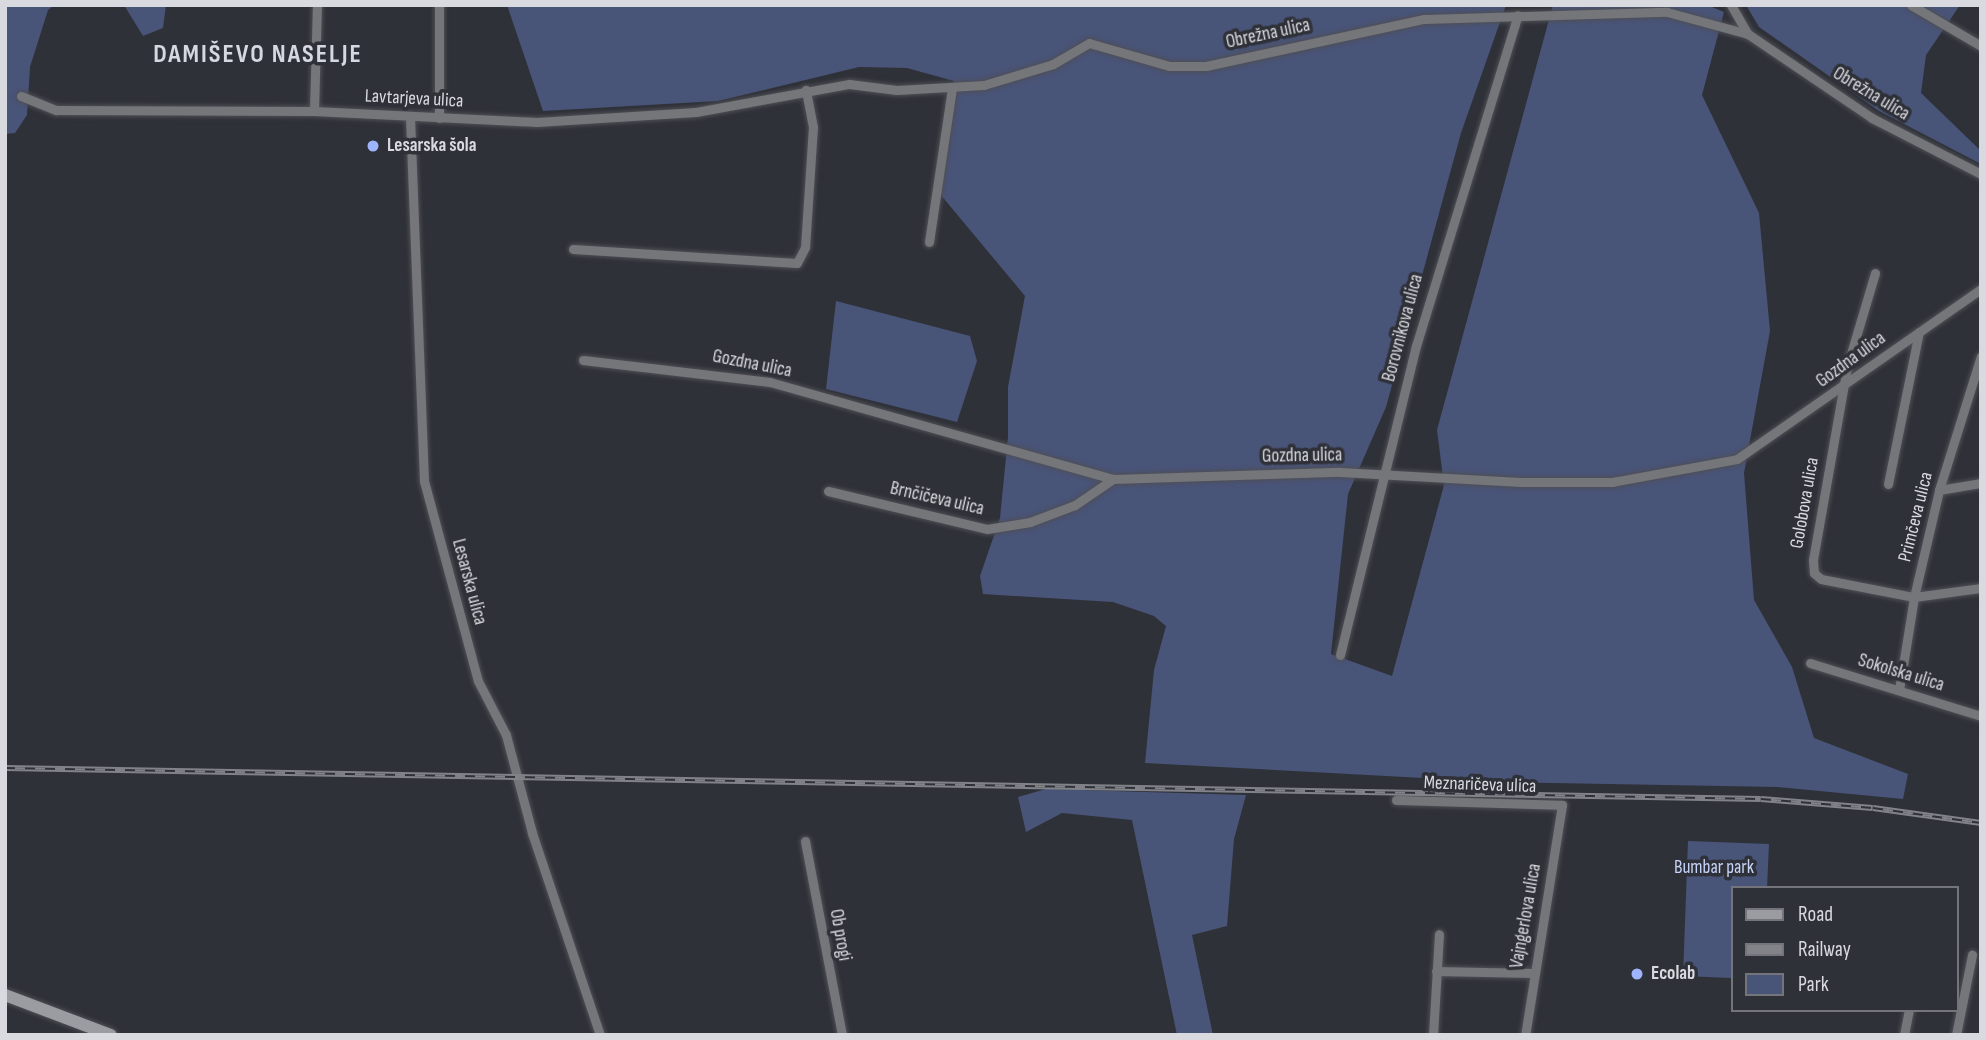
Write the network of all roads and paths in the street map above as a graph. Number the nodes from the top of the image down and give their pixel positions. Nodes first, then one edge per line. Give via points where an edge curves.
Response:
1 (317, 5) edge
2 (439, 5) edge
3 (1731, 5) edge
4 (1911, 5) edge
5 (1518, 15) junction
6 (1748, 34) junction
7 (1089, 43) joint
8 (1981, 46) edge
9 (952, 89) junction
10 (806, 90) junction
11 (21, 96) dead end
12 (314, 111) junction
13 (410, 117) junction
14 (439, 117) junction
15 (1981, 174) edge
16 (929, 242) dead end
17 (573, 249) dead end
18 (1875, 273) dead end
19 (1981, 289) edge
20 (1919, 332) junction
21 (1981, 356) edge
22 (583, 360) dead end
23 (1843, 389) junction
24 (1383, 474) junction
25 (1113, 479) junction
26 (1888, 484) dead end
27 (1981, 484) edge
28 (1939, 490) junction
29 (828, 491) dead end
30 (1981, 588) edge
31 (1914, 597) junction
32 (1340, 655) dead end
33 (1810, 663) dead end
34 (1899, 690) junction
35 (1981, 716) edge
36 (1396, 800) dead end
37 (1562, 804) joint
38 (805, 841) dead end
39 (1439, 934) dead end
40 (1972, 955) dead end
41 (1436, 971) junction
42 (1533, 973) junction
43 (5, 995) edge
44 (1909, 1012) edge
45 (111, 1035) edge
46 (600, 1035) edge
47 (842, 1035) edge
48 (1433, 1035) edge
49 (1525, 1035) edge
50 (1904, 1035) edge
51 (1956, 1035) edge

1 - 12 street
2 - 14 street
3 - 6 street, Obrežna ulica
4 - 8 street
5 - 6 street, Obrežna ulica via 1667,12
5 - 7 street, Obrežna ulica via 1424,19 1206,66 1169,66
5 - 24 street, Borovnikova ulica via 1448,232
6 - 15 street, Obrežna ulica via 1872,118
7 - 9 street, Lavtarjeva ulica via 1053,64
9 - 10 street, Lavtarjeva ulica via 897,90 849,84
9 - 16 street
10 - 14 street, Lavtarjeva ulica via 701,111 642,116 537,122
10 - 17 street via 813,127 805,247 797,263
11 - 12 street, Lavtarjeva ulica via 56,110
12 - 13 street, Lavtarjeva ulica
13 - 14 street, Lavtarjeva ulica
13 - 46 street, Lesarska ulica via 424,481 478,681 506,736 532,833
18 - 23 street, Golobova ulica
19 - 20 street, Gozdna ulica
20 - 23 street, Gozdna ulica
20 - 26 street
21 - 28 street, Primčeva ulica
22 - 25 street, Gozdna ulica via 770,382
23 - 24 street, Gozdna ulica via 1737,459 1665,475 1575,483
23 - 31 street, Golobova ulica via 1814,573 1821,579
24 - 25 street, Gozdna ulica
24 - 32 street, Borovnikova ulica
25 - 29 street, Brnčičeva ulica via 1074,505 1030,522 987,528
27 - 28 street
28 - 31 street, Primčeva ulica
30 - 31 street, Golobova ulica
31 - 34 street, Primčeva ulica
33 - 34 street, Sokolska ulica
34 - 35 street, Sokolska ulica
36 - 37 street, Meznaričeva ulica
37 - 42 street, Vajngerlova ulica
38 - 47 street, Ob progi
39 - 41 street
40 - 51 street
41 - 42 street
41 - 48 street
42 - 49 street, Vajngerlova ulica
43 - 45 main road
44 - 50 street

